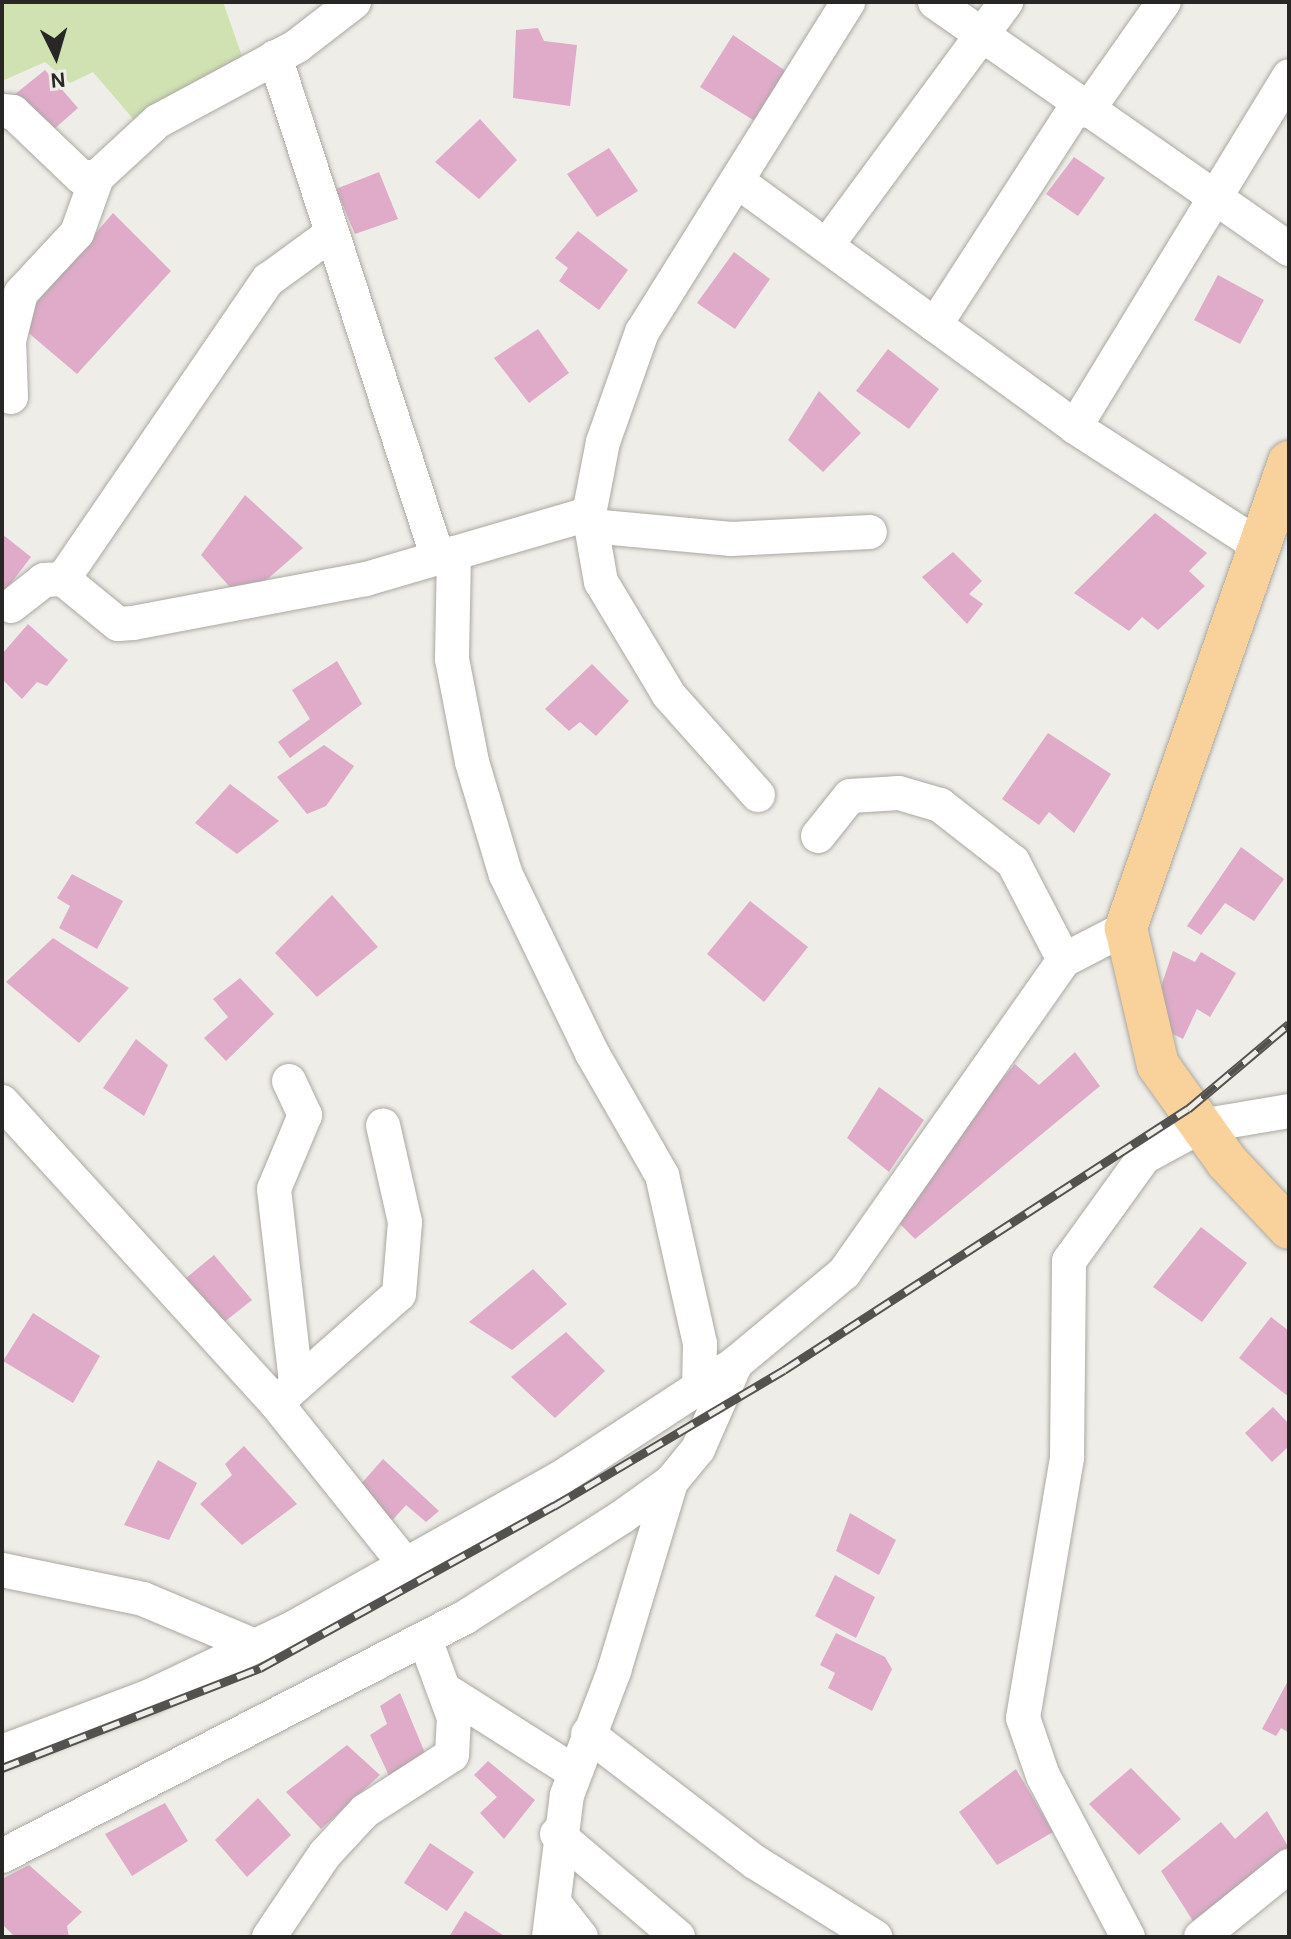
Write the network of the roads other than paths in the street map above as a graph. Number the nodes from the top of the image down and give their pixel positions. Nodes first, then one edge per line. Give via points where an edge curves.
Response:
1 (354, 2) edge
2 (848, 2) edge
3 (935, 2) edge
4 (1006, 2) edge
5 (1164, 2) edge
6 (985, 34) junction
7 (275, 57) junction
8 (1289, 76) edge
9 (1082, 108) junction
10 (2, 111) edge
11 (97, 177) junction
12 (737, 181) junction
13 (1215, 194) junction
14 (331, 234) junction
15 (827, 245) junction
16 (1289, 249) edge
17 (935, 325) junction
18 (11, 397) dead end
19 (1075, 427) junction
20 (1289, 462) edge
21 (590, 520) junction
22 (870, 532) dead end
23 (1258, 545) junction
24 (446, 556) junction
25 (63, 579) junction
26 (11, 606) dead end
27 (758, 795) dead end
28 (818, 836) dead end
29 (1126, 928) junction
30 (1064, 960) junction
31 (289, 1081) dead end
32 (2, 1102) edge
33 (1289, 1111) edge
34 (383, 1125) dead end
35 (1201, 1126) junction
36 (1289, 1228) edge
37 (736, 1363) junction
38 (699, 1388) junction
39 (286, 1393) junction
40 (671, 1482) junction
41 (406, 1565) junction
42 (2, 1570) edge
43 (425, 1639) junction
44 (255, 1646) junction
45 (445, 1690) junction
46 (588, 1734) junction
47 (2, 1752) edge
48 (574, 1772) junction
49 (557, 1834) junction
50 (2, 1856) edge
51 (1289, 1866) edge
52 (555, 1904) junction
53 (269, 1937) edge
54 (549, 1937) edge
55 (581, 1937) edge
56 (678, 1937) edge
57 (875, 1937) edge
58 (1128, 1937) edge
59 (1201, 1937) edge

1 - 7 street
2 - 12 street
3 - 6 street
4 - 6 street
5 - 9 street
6 - 9 street
6 - 15 street
7 - 11 street via 158,121
7 - 14 street
8 - 13 street
9 - 13 street
9 - 17 street
10 - 11 street via 13,112 81,177
11 - 18 street via 77,233 21,293 9,341
12 - 15 street
12 - 21 street via 642,332 603,442
13 - 16 street
13 - 19 street
14 - 24 street
14 - 25 street via 268,280
15 - 17 street
17 - 19 street
19 - 23 street
20 - 23 main road
21 - 22 street via 731,539
21 - 24 street
21 - 27 street via 601,582 669,695
23 - 29 main road
24 - 25 street via 366,579 118,624
24 - 38 street via 452,659 472,762 506,875 592,1053 662,1175 700,1344
25 - 26 street via 44,580
28 - 30 street via 850,796 899,793 940,805 1013,862
29 - 30 street
29 - 35 main road via 1158,1065
30 - 37 street via 844,1273
31 - 39 street via 305,1115 274,1189
32 - 39 street
33 - 35 street
34 - 39 street via 405,1222 399,1294
35 - 36 main road
35 - 58 street via 1144,1157 1069,1261 1067,1457 1023,1718 1043,1776
37 - 38 street
37 - 40 street via 722,1408
38 - 41 street via 559,1479
39 - 41 street
40 - 43 street
40 - 46 street
41 - 44 street
42 - 44 street via 143,1599
43 - 45 street
43 - 50 street
44 - 47 street
45 - 48 street
45 - 53 street via 456,1728 452,1755 365,1811 325,1854
46 - 48 street
46 - 57 street via 755,1862
48 - 49 street
49 - 52 street
49 - 56 street
51 - 59 street
52 - 54 street
52 - 55 street

